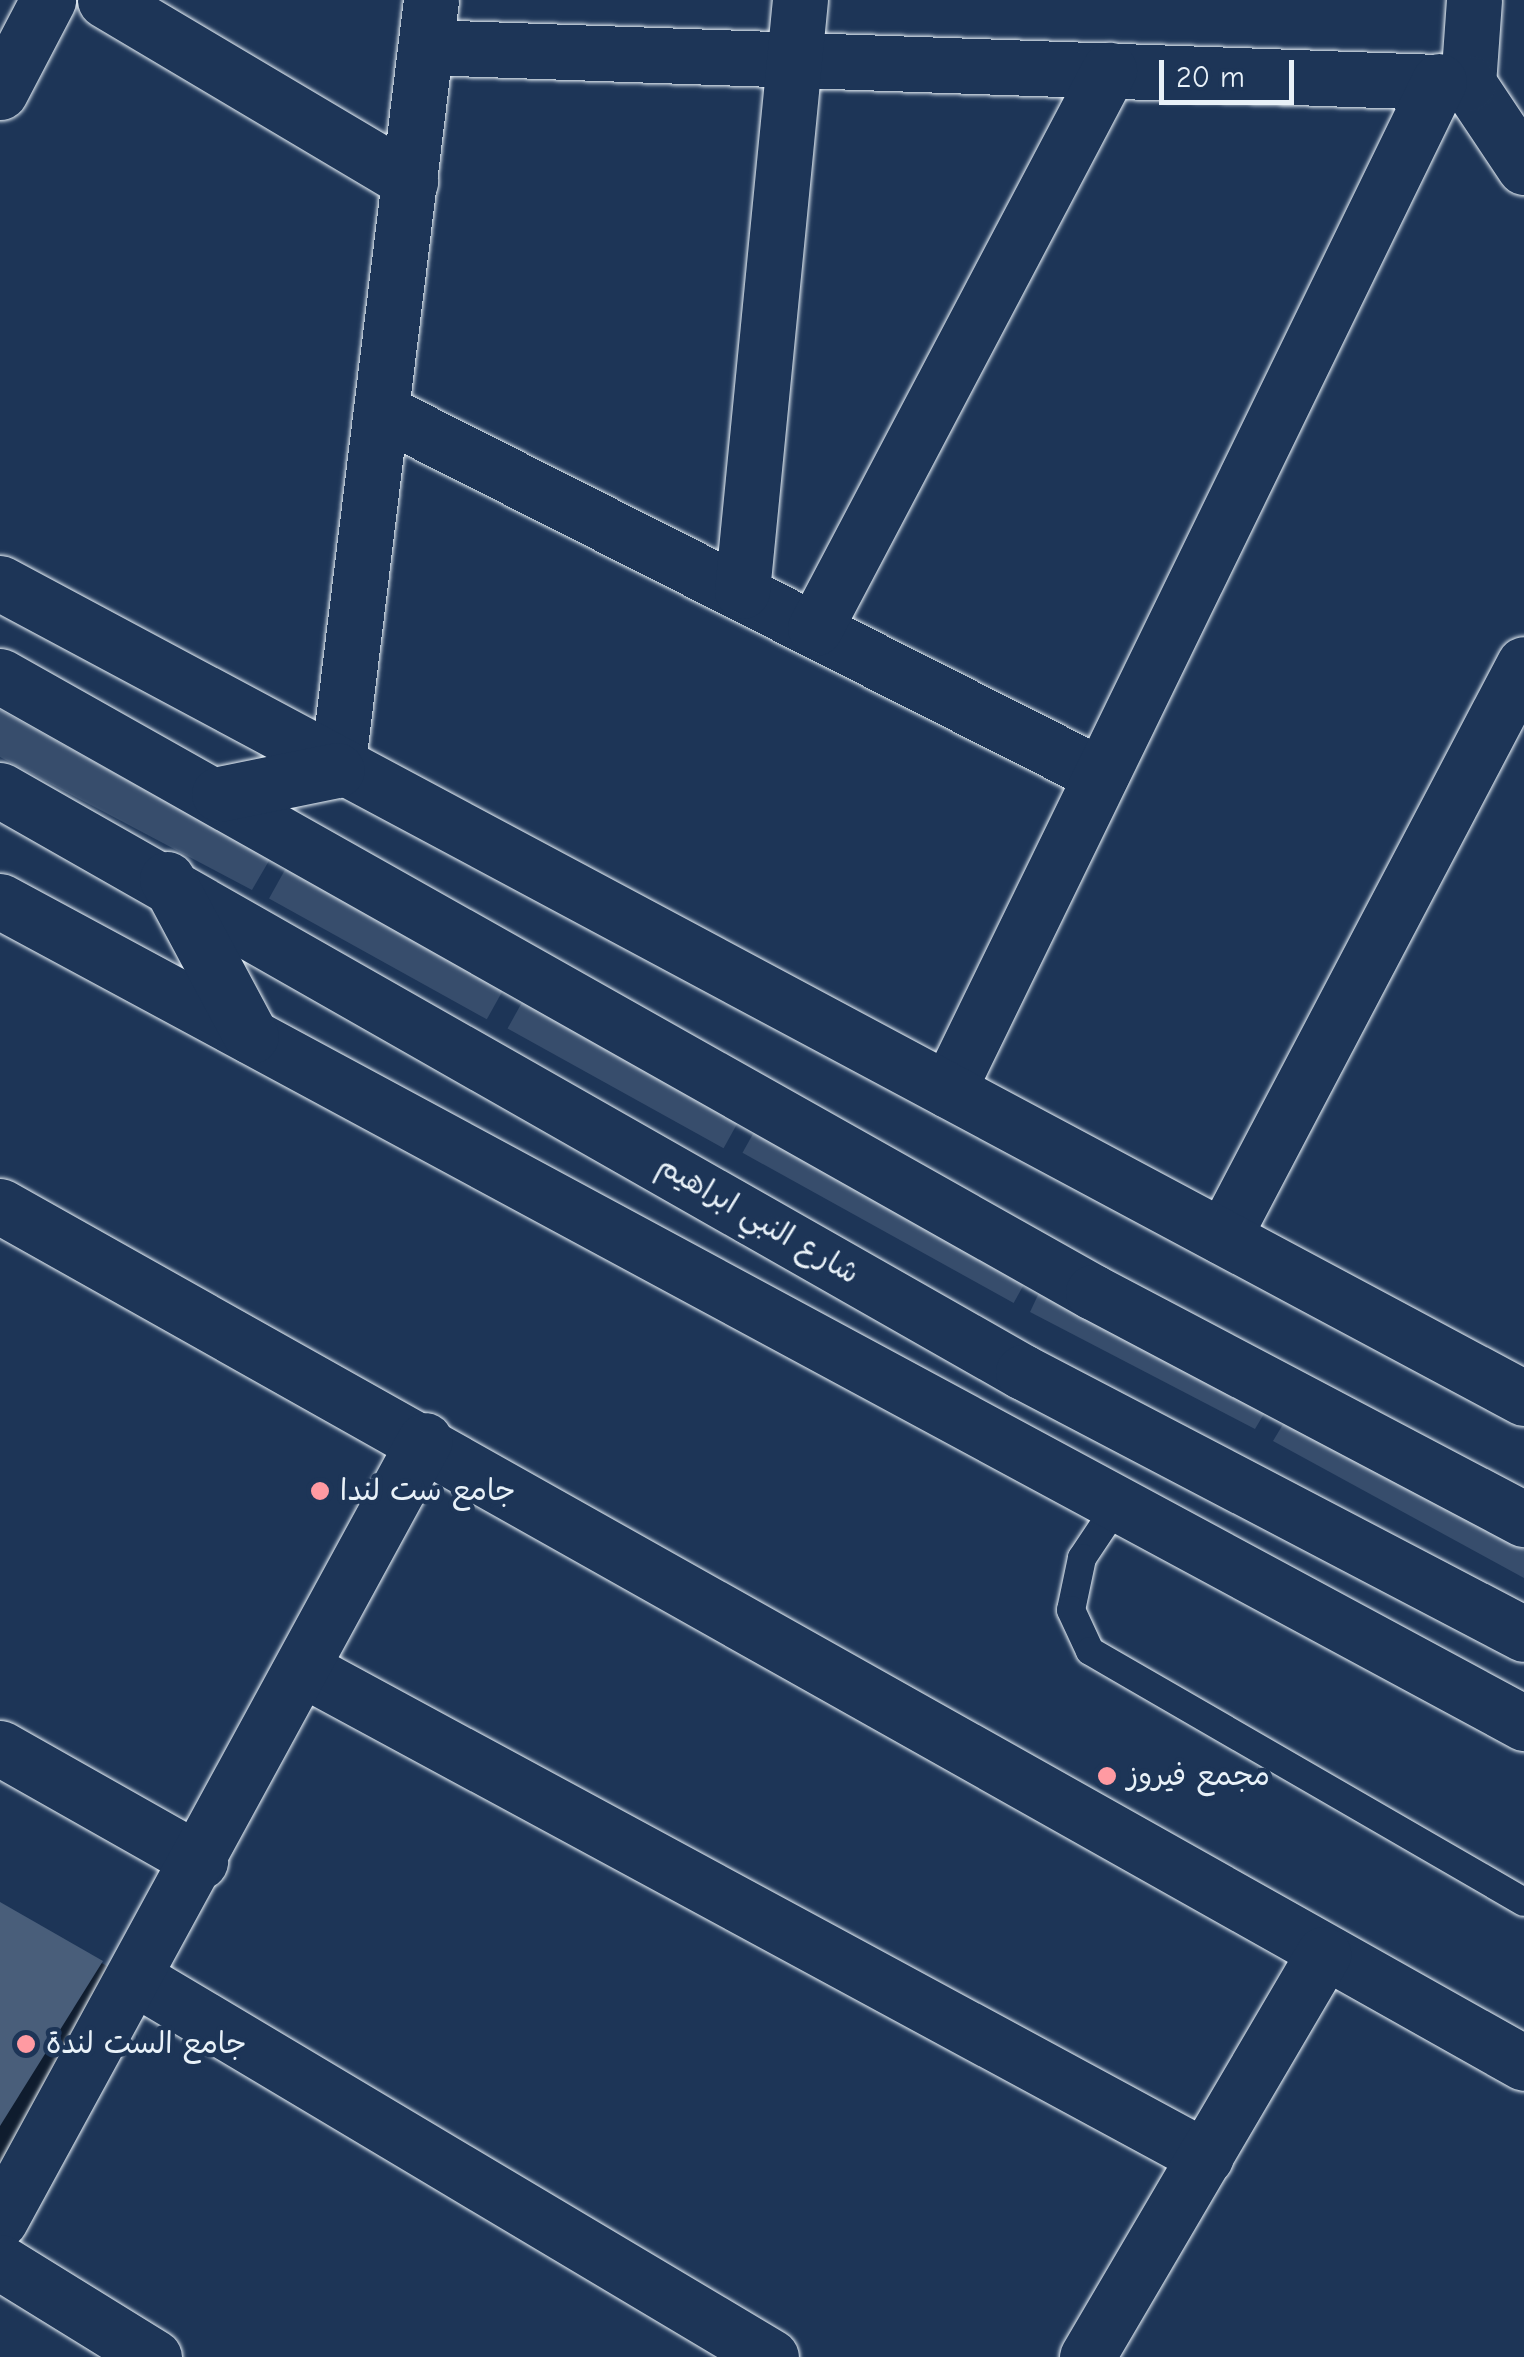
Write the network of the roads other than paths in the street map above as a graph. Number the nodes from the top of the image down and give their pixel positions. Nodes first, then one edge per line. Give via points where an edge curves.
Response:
1 (48, 0) edge
2 (105, 0) edge
3 (800, 0) edge
4 (1474, 0) edge
5 (428, 24) edge
6 (793, 60) junction
7 (1109, 70) junction
8 (1454, 82) junction
9 (0, 92) edge
10 (1524, 168) edge
11 (410, 180) junction
12 (381, 411) junction
13 (0, 584) edge
14 (742, 591) junction
15 (815, 628) junction
16 (1524, 664) edge
17 (0, 676) edge
18 (337, 770) junction
19 (1102, 775) junction
20 (0, 790) edge
21 (218, 794) junction
22 (167, 879) junction
23 (0, 900) edge
24 (251, 1036) junction
25 (948, 1090) junction
26 (0, 1206) edge
27 (1223, 1237) junction
28 (1093, 1292) junction
29 (1022, 1372) junction
30 (1520, 1387) edge
31 (425, 1440) junction
32 (1524, 1480) edge
33 (1118, 1504) junction
34 (1524, 1520) edge
35 (1524, 1634) edge
36 (302, 1668) junction
37 (1524, 1670) edge
38 (1524, 1723) edge
39 (0, 1748) edge
40 (200, 1861) junction
41 (1524, 1902) edge
42 (1323, 1954) junction
43 (137, 1979) junction
44 (1524, 2063) edge
45 (1205, 2157) junction
46 (0, 2220) edge
47 (0, 2262) edge
48 (154, 2357) edge
49 (771, 2357) edge
50 (1087, 2357) edge

1 - 9 street
2 - 11 street
3 - 6 street
4 - 8 street
5 - 6 street
5 - 11 street
6 - 7 street
6 - 14 street
7 - 8 street
7 - 15 street
8 - 10 street
8 - 19 street
11 - 12 street
12 - 14 street
12 - 18 street
13 - 18 street
14 - 15 street
15 - 19 street
16 - 27 street
17 - 21 street
18 - 21 street
18 - 25 street
19 - 25 street
20 - 22 street, شارع النبي ابراهيم
21 - 28 street
22 - 24 street
22 - 29 street, شارع النبي ابراهيم
23 - 24 street
24 - 33 street
25 - 27 street
26 - 31 street
27 - 30 street
28 - 32 street
28 - 34 street
29 - 35 street, شارع النبي ابراهيم
29 - 37 street
31 - 36 street
31 - 42 street
33 - 38 street
33 - 41 lane via 1078,1575 1071,1610 1090,1651
36 - 40 street
36 - 45 street
39 - 40 street
40 - 43 street
42 - 44 street
42 - 45 street
43 - 46 street
43 - 49 street
45 - 50 street
47 - 48 street

